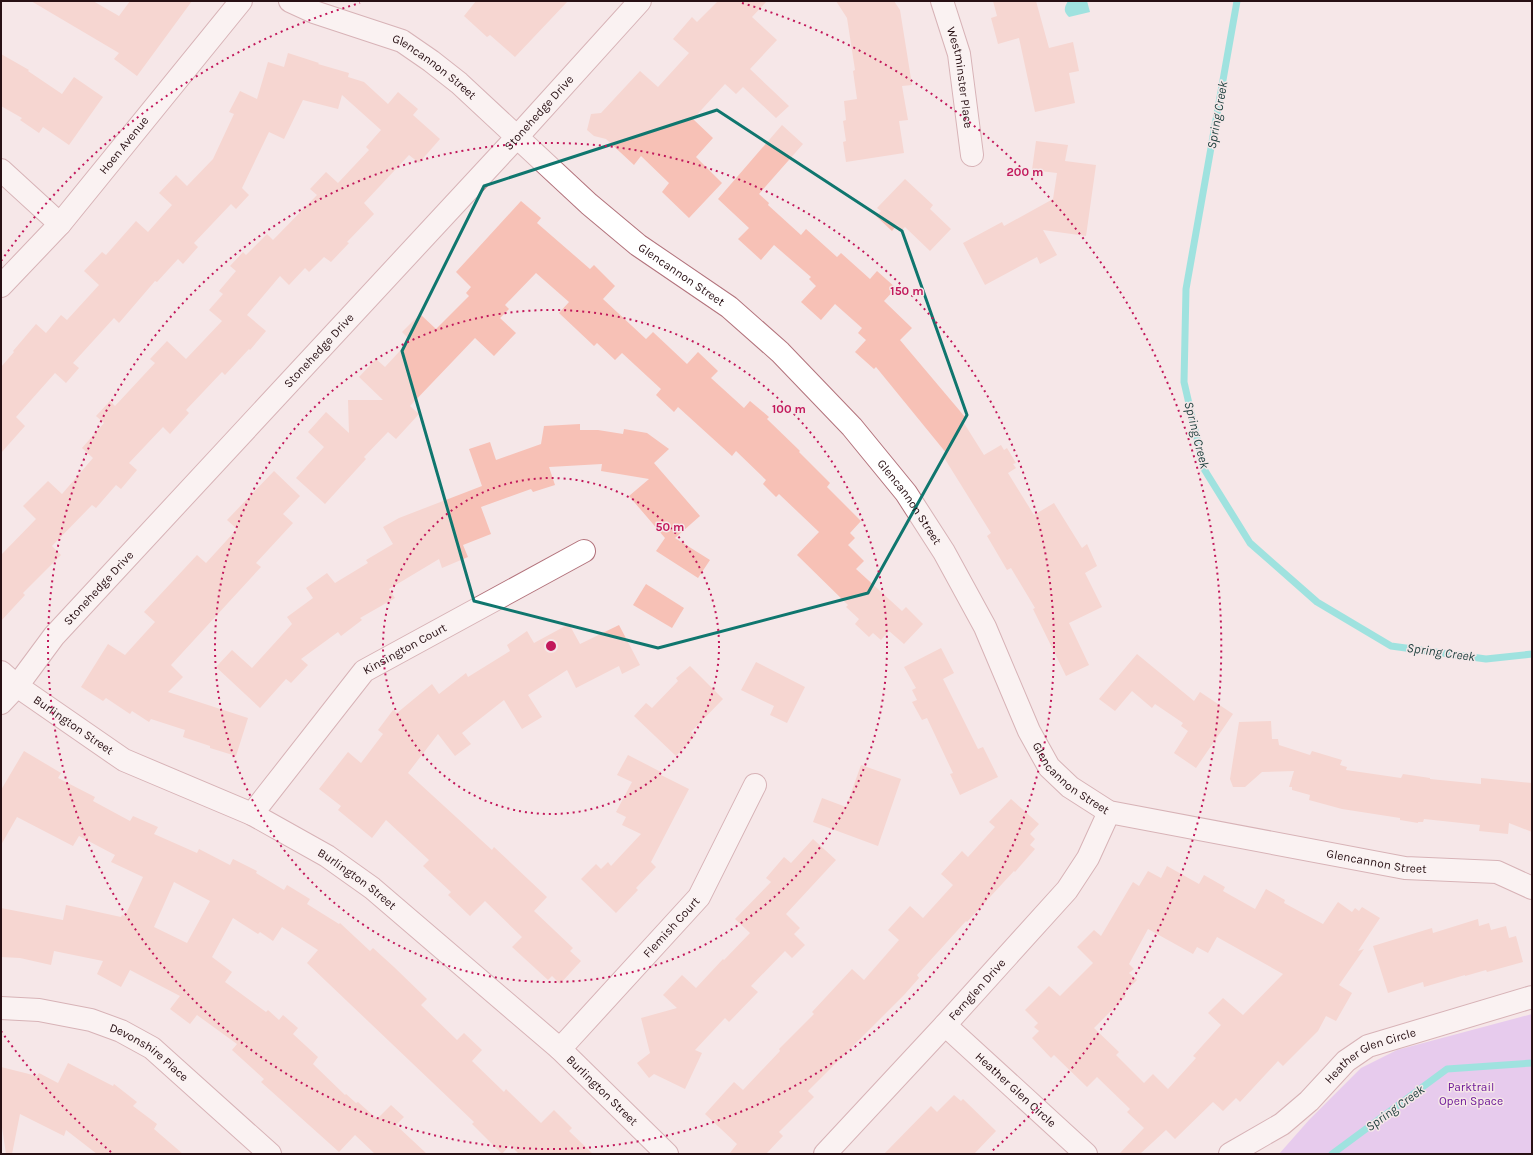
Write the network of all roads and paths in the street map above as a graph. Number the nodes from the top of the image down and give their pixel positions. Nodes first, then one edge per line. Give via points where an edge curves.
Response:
1 (241, 1) edge
2 (290, 1) edge
3 (640, 1) edge
4 (942, 1) edge
5 (517, 137) junction
6 (972, 155) dead end
7 (1, 170) edge
8 (60, 224) junction
9 (1, 286) edge
10 (584, 551) dead end
11 (1, 672) edge
12 (17, 686) junction
13 (1, 703) edge
14 (755, 785) dead end
15 (1109, 812) junction
16 (252, 814) junction
17 (1532, 888) edge
18 (1532, 997) edge
19 (1, 1008) edge
20 (945, 1025) junction
21 (560, 1049) junction
22 (270, 1154) edge
23 (667, 1154) edge
24 (825, 1154) edge
25 (1086, 1154) edge
26 (1230, 1154) edge

1 - 8 street, Hoen Avenue
2 - 5 street, Glencannon Street via 314,12 402,41 459,83
3 - 5 street, Stonehedge Drive
4 - 6 street, Westminster Place via 958,54
5 - 12 street, Stonehedge Drive via 54,636
5 - 15 street, Glencannon Street via 638,245 729,307 780,352 852,427 906,493 944,552 984,628 1029,731 1050,767 1070,787
7 - 8 street
8 - 9 street, Hoen Avenue
10 - 16 street, Kinsington Court via 364,672
11 - 12 street, Burlington Street
12 - 13 street, Stonehedge Drive
12 - 16 street, Burlington Street via 124,760
14 - 21 street, Flemish Court via 699,897
15 - 17 street, Glencannon Street via 1405,868 1497,872
15 - 20 street, Fernglen Drive via 1088,858 1067,890
16 - 21 street, Burlington Street via 327,856 372,888
18 - 26 street, Heather Glen Circle via 1368,1046 1346,1061 1310,1101 1282,1124
19 - 22 street, Devonshire Place via 40,1010 91,1020 121,1031 152,1048
20 - 24 street, Fernglen Drive
20 - 25 street, Heather Glen Circle
21 - 23 street, Burlington Street

